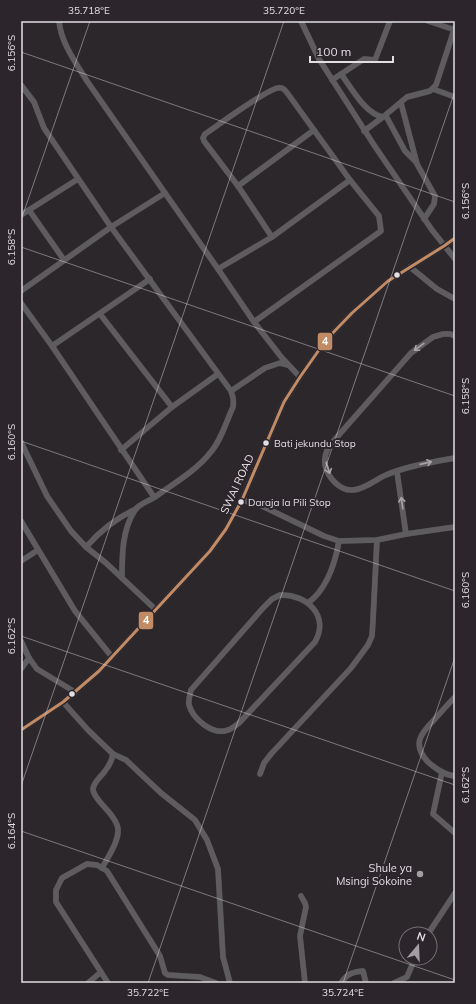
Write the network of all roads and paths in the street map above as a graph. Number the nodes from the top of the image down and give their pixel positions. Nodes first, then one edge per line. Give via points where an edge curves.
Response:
1 (59, 21) edge
2 (301, 21) edge
3 (390, 21) edge
4 (428, 21) edge
5 (455, 29) edge
6 (341, 74) junction
7 (332, 80) junction
8 (21, 85) edge
9 (433, 89) junction
10 (455, 97) edge
11 (401, 103) junction
12 (384, 116) junction
13 (314, 130) junction
14 (364, 131) junction
15 (417, 163) junction
16 (78, 179) junction
17 (350, 180) junction
18 (238, 186) junction
19 (165, 193) junction
20 (29, 210) junction
21 (21, 215) edge
22 (424, 220) junction
23 (111, 227) junction
24 (272, 236) junction
25 (455, 238) edge
26 (444, 246) junction
27 (455, 259) edge
28 (64, 260) junction
29 (410, 267) junction
30 (218, 269) junction
31 (150, 279) junction
32 (21, 291) edge
33 (455, 299) edge
34 (21, 303) edge
35 (100, 314) junction
36 (254, 322) junction
37 (453, 334) edge
38 (52, 346) junction
39 (289, 365) junction
40 (218, 374) junction
41 (300, 376) junction
42 (231, 391) junction
43 (172, 407) junction
44 (21, 442) edge
45 (121, 450) junction
46 (455, 458) edge
47 (397, 472) junction
48 (154, 498) junction
49 (242, 500) junction
50 (136, 509) junction
51 (21, 521) edge
52 (455, 527) edge
53 (406, 534) junction
54 (377, 540) junction
55 (340, 541) junction
56 (86, 547) junction
57 (38, 550) junction
58 (21, 561) edge
59 (122, 578) junction
60 (308, 603) junction
61 (154, 610) junction
62 (21, 642) edge
63 (112, 657) junction
64 (29, 658) junction
65 (21, 669) edge
66 (75, 692) junction
67 (455, 697) edge
68 (63, 702) junction
69 (21, 730) edge
70 (113, 754) junction
71 (442, 772) junction
72 (260, 774) dead end
73 (455, 776) edge
74 (455, 833) edge
75 (102, 868) junction
76 (455, 893) edge
77 (301, 896) dead end
78 (433, 926) edge
79 (411, 966) edge
80 (101, 972) junction
81 (88, 983) edge
82 (108, 983) edge
83 (216, 983) edge
84 (230, 983) edge
85 (305, 983) edge
86 (341, 983) edge
87 (366, 983) edge
88 (394, 983) edge

1 - 19 street via 64,41 73,59
2 - 7 street
3 - 6 street via 375,60 364,59
4 - 5 street
5 - 9 street
6 - 7 street
6 - 12 street via 369,110
7 - 14 street
8 - 16 street via 34,102 44,128
9 - 10 street
9 - 11 street via 407,98
11 - 12 street
11 - 15 street
12 - 14 street
12 - 15 street via 403,149
13 - 17 street
13 - 18 street
13 - 18 street via 288,94 280,88 267,92 205,134 204,141
14 - 22 street
15 - 22 street via 435,196 434,204
16 - 20 street
16 - 23 street
17 - 24 street
17 - 36 street via 379,216 380,231
18 - 24 street
19 - 23 street
19 - 30 street
20 - 21 street
20 - 28 street
22 - 26 street
23 - 28 street
23 - 31 street
24 - 30 street
25 - 26 street, SWAI ROAD
26 - 27 street
26 - 29 street, SWAI ROAD
28 - 32 street
29 - 33 street via 436,289
29 - 41 street, SWAI ROAD via 388,280 352,313 326,340
30 - 36 street
31 - 35 street
31 - 40 street
34 - 38 street
35 - 38 street
35 - 43 street
36 - 39 street
37 -> 47 street via 433,338 411,353 326,451 326,466 330,475 340,487 347,490 355,490 387,474
38 - 45 street
39 - 41 street
39 - 42 street via 280,363 265,368
40 - 42 street
40 - 43 street
41 - 49 street, SWAI ROAD via 284,402
42 - 48 street via 233,406 220,438 210,453
43 - 45 street
44 - 56 street via 47,496 71,531
45 - 48 street
47 -> 46 street
53 -> 47 street
48 - 50 street
49 - 55 street via 260,505 324,536
49 - 61 street, SWAI ROAD via 210,551
50 - 56 street via 112,521
50 - 59 street via 127,524 124,537
51 - 57 street
52 - 53 street
53 - 54 street
54 - 55 street
54 - 72 street via 372,636 368,645 351,668 271,754
55 - 60 street via 330,574 323,587
56 - 59 street
57 - 58 street
57 - 63 street via 75,611
59 - 61 street
60 - 60 street via 288,595 272,599 196,684 189,704 202,724 213,730 228,731 239,723 315,642 320,630 320,620
61 - 63 street, SWAI ROAD
62 - 64 street
63 - 66 street, SWAI ROAD
64 - 65 street
64 - 66 street via 37,670
66 - 68 street, SWAI ROAD
67 - 71 street via 424,730 419,741 422,756
68 - 69 street, SWAI ROAD
68 - 70 street
70 - 75 street via 93,790 112,816 118,831 115,845
70 - 84 street via 126,760 195,820 207,840 218,869 223,957
71 - 73 street
71 - 74 street via 433,814
75 - 80 street via 87,864 62,878 56,890 56,902
75 - 83 street via 107,871 160,956 164,973 200,977
76 - 78 street
77 - 85 street via 306,907 300,936
79 - 88 street via 407,977
80 - 81 street
80 - 82 street
86 - 87 street via 353,972 363,971

